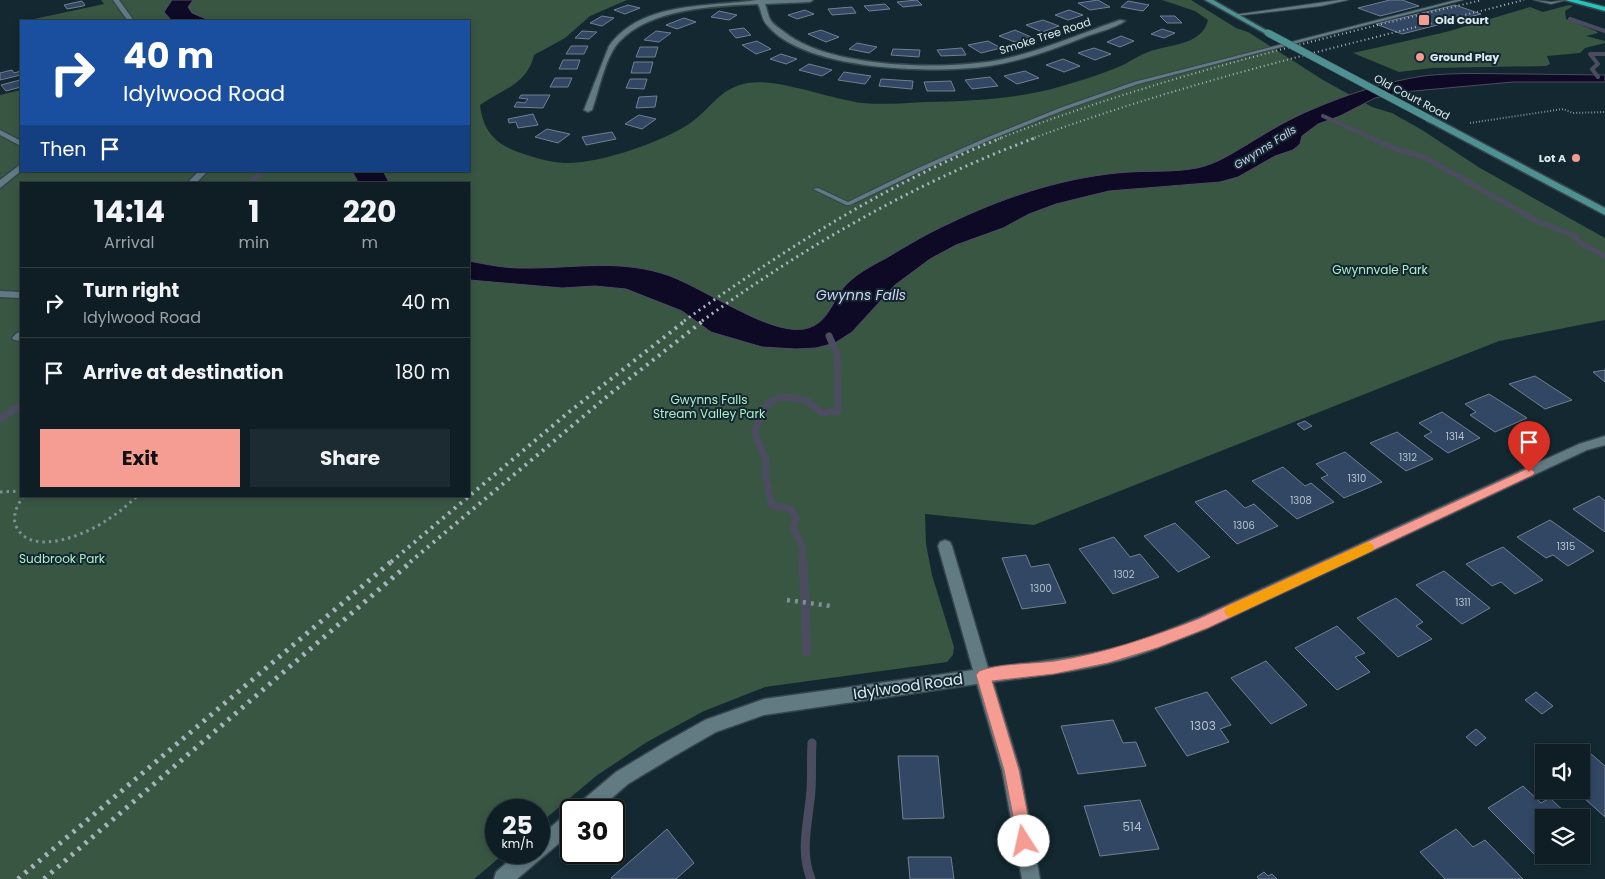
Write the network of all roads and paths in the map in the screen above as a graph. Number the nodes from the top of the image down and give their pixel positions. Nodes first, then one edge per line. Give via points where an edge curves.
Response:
1 (116, 0) edge
2 (760, 0) edge
3 (810, 0) edge
4 (1208, 0) edge
5 (1346, 0) edge
6 (1461, 0) edge
7 (1536, 0) edge
8 (1564, 0) edge
9 (1569, 0) edge
10 (1603, 9) edge
11 (1235, 15) junction
12 (130, 20) edge
13 (1122, 21) dead end
14 (588, 110) dead end
15 (1605, 112) edge
16 (1470, 123) dead end
17 (0, 132) edge
18 (20, 143) edge
19 (20, 168) edge
20 (203, 172) edge
21 (192, 182) edge
22 (0, 185) edge
23 (816, 189) dead end
24 (1605, 212) edge
25 (0, 294) edge
26 (20, 295) edge
27 (1605, 440) edge
28 (20, 491) edge
29 (0, 492) edge
30 (23, 497) edge
31 (136, 497) edge
32 (945, 546) dead end
33 (787, 600) dead end
34 (831, 606) dead end
35 (984, 675) junction
36 (597, 799) edge
37 (560, 830) edge
38 (550, 839) edge
39 (520, 864) edge
40 (503, 879) edge
41 (1031, 879) edge

1 - 12 street
2 - 3 street
2 - 13 street, Smoke Tree Road via 762,16 784,38 834,56 883,66 960,67 1006,60
2 - 14 street via 695,6 661,14 634,26 612,47
4 - 11 main road, Old Court Road
5 - 11 lane
6 - 23 lane via 1136,83 1008,130 848,204
7 - 8 lane via 1551,3
9 - 10 highway
11 - 24 main road, Old Court Road, bridge
15 - 16 path via 1573,113 1563,109
17 - 18 street
19 - 22 street
20 - 21 street
25 - 26 street
27 - 35 street, Idylwood Road via 1583,447 1203,624 1108,657
28 - 29 path
30 - 31 path via 16,507 15,526 27,539 42,542 56,541 98,526
32 - 35 street
33 - 34 path
35 - 36 street, Idylwood Road via 764,707 711,726 622,778
35 - 41 street via 1012,770
37 - 38 street
39 - 40 street

